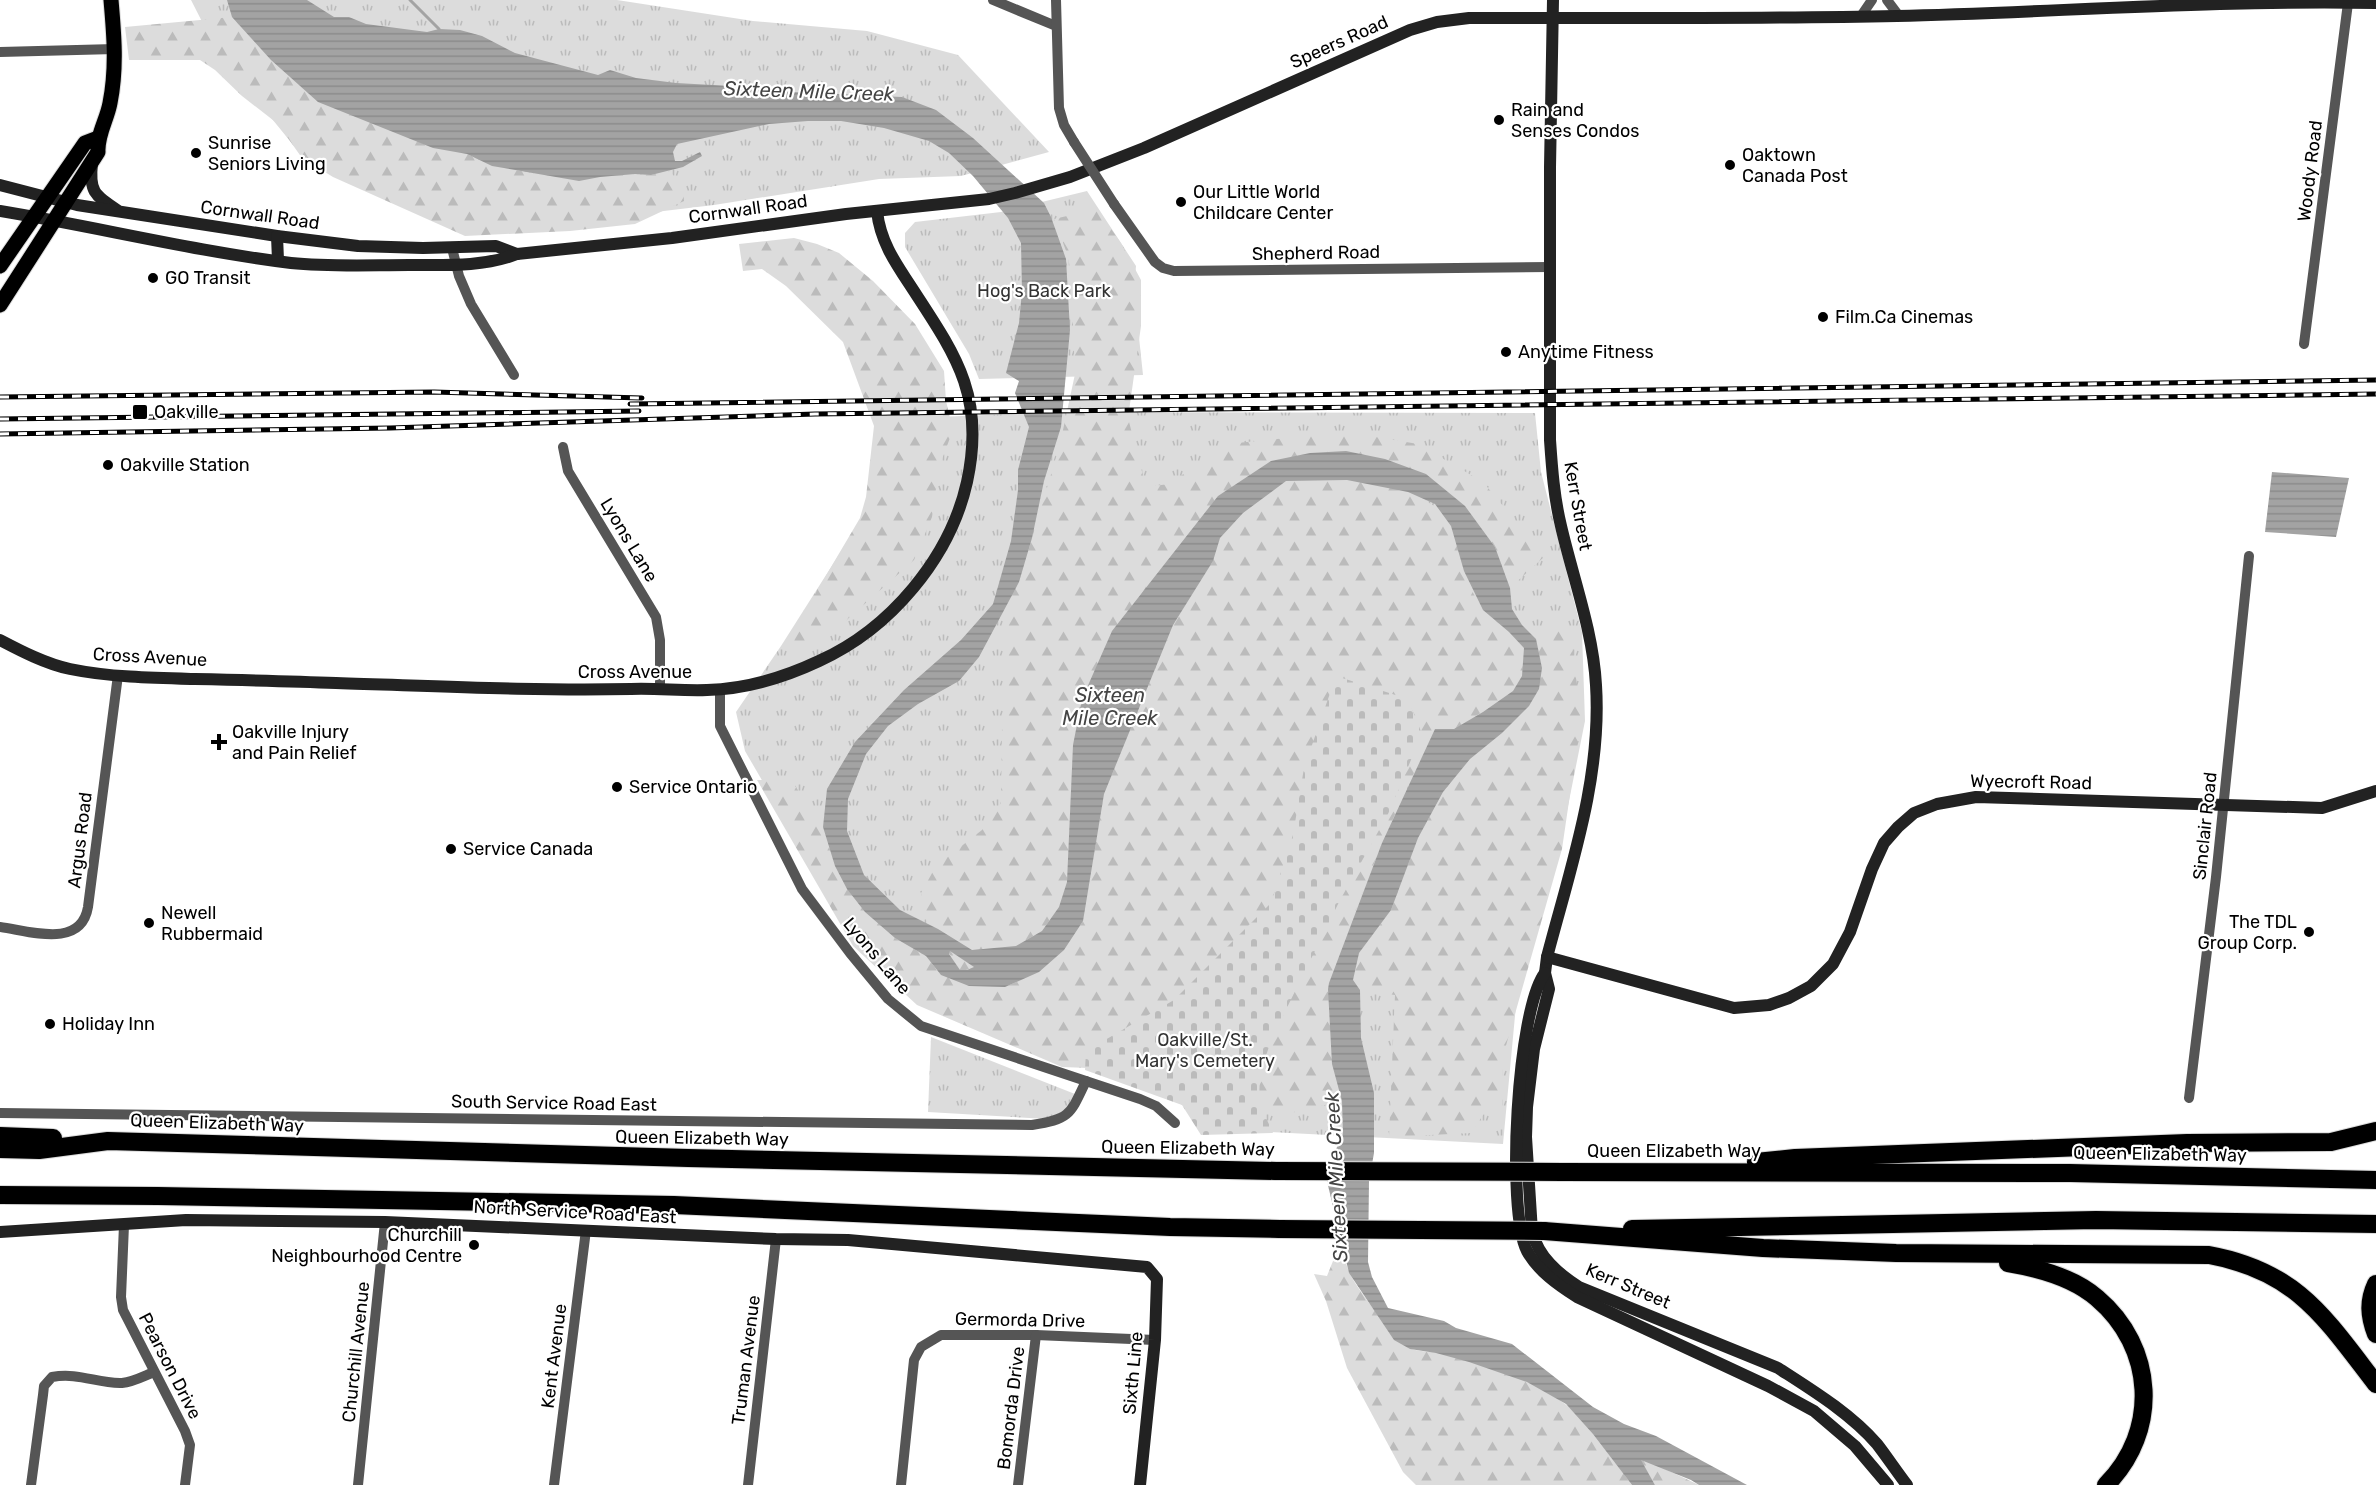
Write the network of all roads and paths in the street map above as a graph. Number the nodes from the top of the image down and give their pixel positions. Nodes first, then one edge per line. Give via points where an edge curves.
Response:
1 (111, 0) edge
2 (993, 0) edge
3 (1056, 0) edge
4 (1553, 0) edge
5 (1872, 0) edge
6 (1887, 0) edge
7 (2348, 3) junction
8 (2376, 3) edge
9 (1861, 16) junction
10 (1899, 16) junction
11 (1554, 18) junction
12 (1056, 26) junction
13 (115, 49) junction
14 (0, 52) edge
15 (98, 138) junction
16 (92, 163) junction
17 (0, 185) edge
18 (47, 196) junction
19 (67, 203) junction
20 (0, 211) edge
21 (877, 211) junction
22 (120, 212) junction
23 (34, 216) junction
24 (55, 220) junction
25 (277, 236) junction
26 (452, 248) junction
27 (517, 254) junction
28 (278, 260) junction
29 (456, 264) junction
30 (0, 266) edge
31 (1550, 267) junction
32 (0, 305) edge
33 (2304, 344) dead end
34 (514, 375) dead end
35 (563, 447) dead end
36 (2249, 556) dead end
37 (0, 640) edge
38 (118, 675) junction
39 (660, 688) junction
40 (720, 689) junction
41 (2376, 791) edge
42 (2224, 806) junction
43 (0, 927) edge
44 (1547, 957) junction
45 (1545, 973) junction
46 (1086, 1082) junction
47 (2189, 1098) dead end
48 (0, 1113) edge
49 (1175, 1123) dead end
50 (2376, 1131) edge
51 (0, 1136) edge
52 (108, 1141) junction
53 (0, 1149) edge
54 (1643, 1172) junction
55 (2376, 1180) edge
56 (0, 1195) edge
57 (158, 1196) junction
58 (0, 1208) edge
59 (385, 1222) junction
60 (2376, 1224) edge
61 (124, 1225) junction
62 (586, 1230) junction
63 (1544, 1231) junction
64 (0, 1232) edge
65 (776, 1239) junction
66 (1974, 1255) junction
67 (1147, 1267) joint
68 (2376, 1284) edge
69 (2376, 1334) edge
70 (1036, 1335) junction
71 (1155, 1340) junction
72 (154, 1372) junction
73 (2376, 1384) edge
74 (31, 1485) edge
75 (185, 1485) edge
76 (358, 1485) edge
77 (554, 1485) edge
78 (748, 1485) edge
79 (901, 1485) edge
80 (1018, 1485) edge
81 (1140, 1485) edge
82 (1888, 1485) edge
83 (1908, 1485) edge
84 (2106, 1485) edge

1 - 13 main road
2 - 12 street
3 - 12 street, Shepherd Road
4 - 11 main road, Kerr Street
5 - 9 street
6 - 10 street
7 - 8 main road, Speers Road
7 - 10 main road, Speers Road via 2133,6
7 - 33 street, Woody Road
9 - 10 main road, Speers Road
9 - 11 main road, Speers Road
11 - 21 main road, Speers Road via 1437,22 1410,30 1070,177 989,199
11 - 31 main road, Kerr Street
12 - 31 street, Shepherd Road, bridge via 1059,108 1064,125 1114,204 1163,268 1174,272
13 - 14 street
13 - 15 main road via 110,103
15 - 16 main road via 98,152
15 - 18 main road via 85,143
16 - 19 main road
16 - 22 main road via 92,189
17 - 18 main road, Cornwall Road
18 - 19 main road, Cornwall Road
18 - 23 main road
19 - 22 main road, Cornwall Road
19 - 24 main road
20 - 23 main road, Cornwall Road
21 - 27 main road, Cornwall Road
21 - 40 main road, Cross Avenue via 884,242 952,351 966,382 973,445 966,484 950,529 901,602 849,645 820,661 762,682
22 - 25 main road, Cornwall Road
23 - 24 main road, Cornwall Road
23 - 30 main road
24 - 28 main road, Cornwall Road
24 - 32 main road
25 - 26 main road, Cornwall Road via 358,246
25 - 28 main road
26 - 27 main road, Cornwall Road via 496,246
26 - 29 street
27 - 29 main road, Cornwall Road via 496,261
28 - 29 main road, Cornwall Road via 341,266
29 - 34 street via 471,304
31 - 44 main road, Kerr Street via 1552,484 1589,638 1596,684 1596,751
35 - 39 street, Lyons Lane via 568,471 656,617
36 - 42 street, Sinclair Road
37 - 38 main road, Cross Avenue via 64,668
38 - 39 main road, Cross Avenue via 543,689
38 - 43 street, Argus Road via 84,922 71,932 60,934
39 - 40 main road, Cross Avenue
40 - 46 street, Lyons Lane via 720,726 802,889 888,999 921,1026
41 - 42 main road, Wyecroft Road via 2322,808
42 - 44 main road, Wyecroft Road via 1976,797 1914,813 1884,843 1850,932 1833,964 1811,986 1769,1005 1734,1008
42 - 47 street, Sinclair Road
44 - 45 main road, Kerr Street
45 - 82 main road, Kerr Street via 1538,982 1522,1044 1516,1139 1521,1227 1527,1250 1549,1277 1577,1297 1814,1411 1855,1446
45 - 83 main road, Kerr Street via 1549,989 1529,1077 1526,1137 1532,1232 1535,1245 1547,1262 1579,1287 1778,1368 1833,1404 1875,1443
46 - 48 street, South Service Road East via 1074,1108 1059,1121 1032,1125
46 - 49 street, Lyons Lane via 1156,1106
50 - 54 highway via 2331,1142 2187,1143 1795,1158
51 - 52 highway
52 - 53 highway, Queen Elizabeth Way via 39,1150
52 - 54 highway, Queen Elizabeth Way, bridge via 1276,1171
54 - 55 highway, Queen Elizabeth Way via 2058,1173
56 - 57 highway
57 - 58 highway via 134,1202
57 - 63 highway, bridge via 674,1205 1158,1226
59 - 61 main road, North Service Road East via 186,1220
59 - 62 main road, North Service Road East
59 - 76 street, Churchill Avenue
60 - 63 highway via 2097,1220
61 - 64 main road, North Service Road East
61 - 72 street, Pearson Drive via 123,1310
62 - 65 main road, North Service Road East
62 - 77 street, Kent Avenue
63 - 66 highway via 1763,1248
65 - 67 main road, North Service Road East via 848,1240
65 - 78 street, Truman Avenue
66 - 73 highway via 2209,1255 2231,1259 2277,1277 2302,1296 2329,1322
66 - 84 highway via 2047,1271 2069,1281 2097,1297 2125,1329 2141,1367 2145,1394 2133,1447
67 - 71 main road, Sixth Line via 1157,1279
68 - 69 highway via 2370,1296
70 - 71 street, Germorda Drive
70 - 79 street, Germorda Drive via 941,1335 921,1347 914,1360
70 - 80 street, Bomorda Drive
71 - 81 main road, Sixth Line
72 - 74 street via 120,1383 68,1374 52,1377 44,1386
72 - 75 street, Pearson Drive via 190,1445

